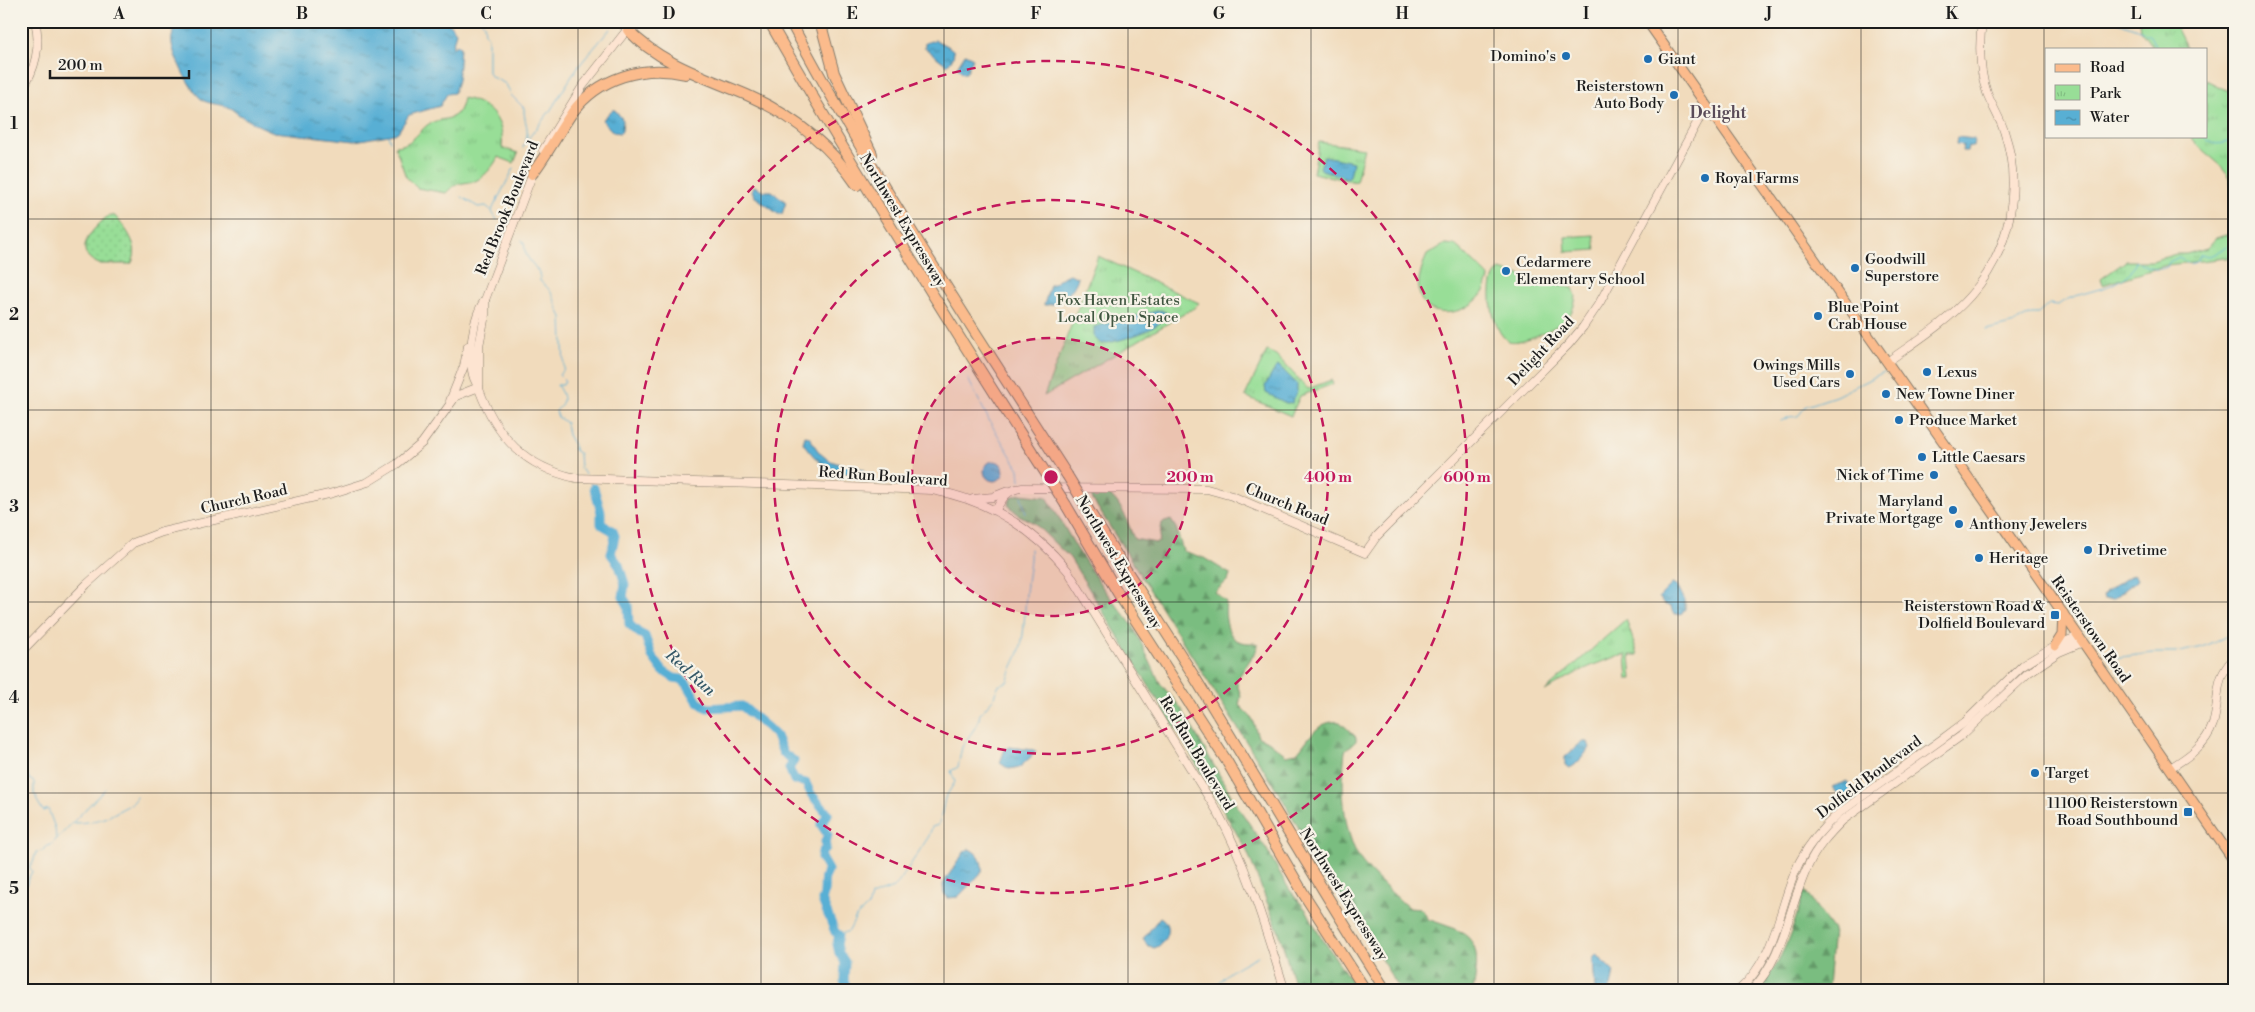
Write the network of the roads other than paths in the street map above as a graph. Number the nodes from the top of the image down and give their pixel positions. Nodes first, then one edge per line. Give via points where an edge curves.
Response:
1 (34, 21) edge
2 (619, 21) edge
3 (646, 21) edge
4 (769, 21) edge
5 (790, 21) edge
6 (820, 21) edge
7 (1647, 21) edge
8 (1982, 21) edge
9 (631, 26) edge
10 (721, 85) junction
11 (21, 90) edge
12 (1708, 109) junction
13 (532, 174) junction
14 (922, 248) junction
15 (482, 303) junction
16 (937, 304) junction
17 (1886, 362) junction
18 (479, 387) junction
19 (450, 404) junction
20 (1012, 490) junction
21 (969, 499) junction
22 (996, 510) junction
23 (1365, 553) joint
24 (2062, 613) junction
25 (2081, 639) junction
26 (2055, 646) junction
27 (21, 652) edge
28 (2234, 658) edge
29 (2170, 768) junction
30 (2234, 861) edge
31 (1285, 991) edge
32 (1366, 991) edge
33 (1386, 991) edge
34 (1738, 991) edge
35 (1751, 991) edge

1 - 11 main road via 38,44 35,64
2 - 9 main road
3 - 9 main road
4 - 16 highway, Northwest Expressway via 846,156
5 - 14 highway, Northwest Expressway
6 - 14 highway via 828,56 843,95
7 - 12 main road, Reisterstown Road
8 - 17 main road via 1980,56 1984,79 2010,155 2013,188 2007,227 1995,260 1970,296
9 - 10 highway via 643,45 662,58
9 - 13 main road, Red Brook Boulevard via 582,87 550,137
10 - 13 highway via 662,70 613,80 598,88 579,106
10 - 16 highway via 784,114 830,151 850,175
12 - 17 main road, Reisterstown Road
12 - 23 main road, Delight Road via 1698,121 1600,302 1583,327 1383,530
13 - 15 main road, Red Brook Boulevard
14 - 33 highway, Northwest Expressway, bridge via 1196,679 1319,887
15 - 18 main road, Red Run Boulevard via 473,334 472,355 473,377
15 - 19 main road via 472,325 464,366 449,398
16 - 32 highway, Northwest Expressway, bridge via 1226,760 1305,896
17 - 24 main road, Reisterstown Road
18 - 19 main road, Church Road via 460,393
18 - 21 main road, Red Run Boulevard via 493,422 518,451 548,469 583,479 911,488
19 - 27 main road, Church Road via 414,451 368,482 162,532 133,543 93,578
20 - 21 main road, Church Road via 993,497
20 - 22 main road via 1003,497
20 - 23 main road, Church Road via 1207,489 1231,496
21 - 22 main road, Red Run Boulevard
22 - 31 main road, Red Run Boulevard via 1033,535 1068,571 1212,802 1250,884
24 - 25 main road, Reisterstown Road
24 - 26 main road via 2062,634
25 - 26 main road, Dolfield Boulevard
25 - 29 main road, Reisterstown Road
25 - 35 main road, Dolfield Boulevard via 2028,673 1961,736 1832,831 1808,864 1778,951
26 - 34 main road, Dolfield Boulevard via 2023,665 1945,738 1827,824 1800,861 1766,955
28 - 29 main road via 2221,674 2209,734 2192,754
29 - 30 main road, Reisterstown Road

